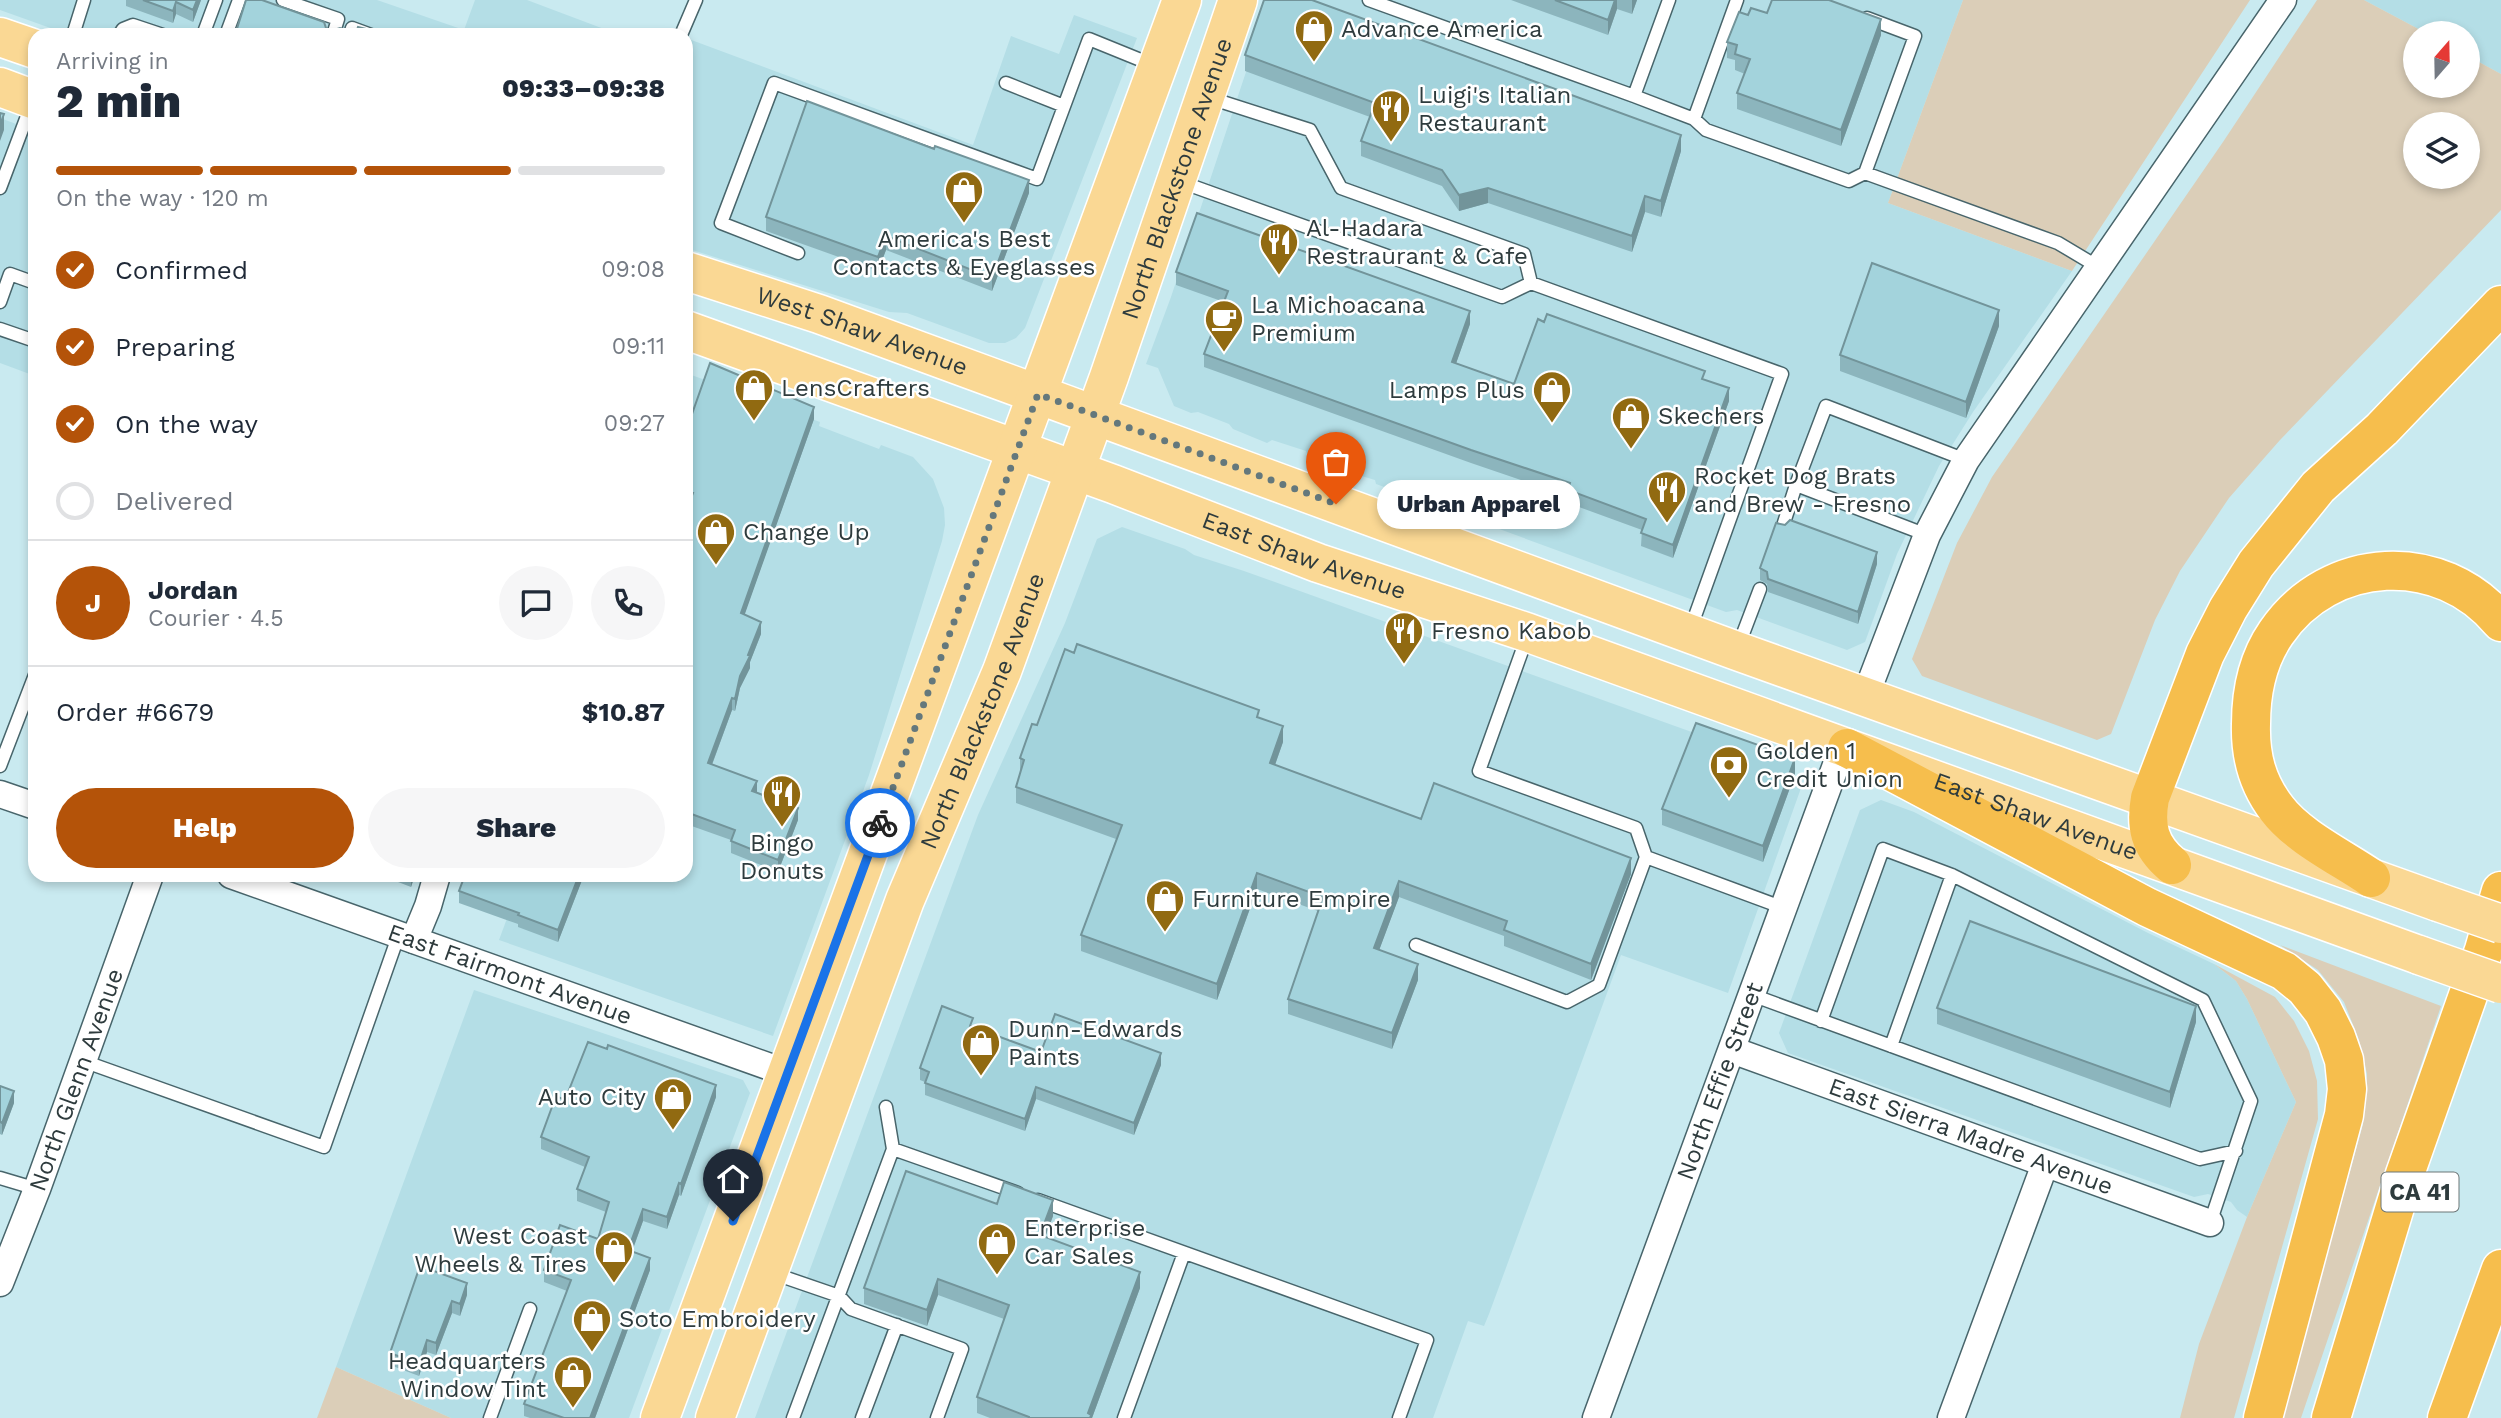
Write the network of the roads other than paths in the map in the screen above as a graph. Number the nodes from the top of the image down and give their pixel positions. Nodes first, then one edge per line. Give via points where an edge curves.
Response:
1 (84, 0) edge
2 (216, 0) edge
3 (239, 0) edge
4 (283, 0) edge
5 (696, 0) edge
6 (1181, 0) edge
7 (1238, 0) edge
8 (1369, 0) edge
9 (1669, 0) edge
10 (1737, 0) edge
11 (2283, 0) edge
12 (1854, 13) edge
13 (75, 28) edge
14 (126, 28) edge
15 (142, 28) edge
16 (206, 28) edge
17 (229, 28) edge
18 (335, 28) edge
19 (684, 28) edge
20 (0, 37) edge
21 (28, 47) edge
22 (1157, 67) junction
23 (1006, 83) dead end
24 (23, 95) edge
25 (1205, 96) junction
26 (1634, 96) junction
27 (1064, 106) junction
28 (1693, 119) junction
29 (1865, 173) junction
30 (1177, 181) junction
31 (0, 188) edge
32 (798, 253) dead end
33 (2100, 268) junction
34 (693, 273) edge
35 (28, 280) edge
36 (1531, 283) junction
37 (0, 302) edge
38 (2501, 305) edge
39 (0, 329) edge
40 (693, 333) edge
41 (28, 339) edge
42 (1038, 394) junction
43 (1096, 416) junction
44 (1017, 451) junction
45 (1966, 460) junction
46 (1075, 471) junction
47 (1796, 485) junction
48 (1782, 529) edge
49 (1927, 535) junction
50 (1760, 589) dead end
51 (2501, 622) edge
52 (1689, 633) junction
53 (1529, 634) junction
54 (1737, 651) junction
55 (1686, 690) junction
56 (28, 693) edge
57 (1865, 698) junction
58 (1845, 747) junction
59 (0, 766) edge
60 (0, 794) edge
61 (2150, 798) junction
62 (888, 800) junction
63 (28, 804) edge
64 (1646, 857) junction
65 (2172, 865) junction
66 (1952, 875) junction
67 (2371, 878) junction
68 (147, 882) edge
69 (251, 882) edge
70 (435, 882) edge
71 (2501, 891) edge
72 (1784, 908) junction
73 (2501, 925) edge
74 (406, 937) junction
75 (1416, 944) dead end
76 (2501, 965) edge
77 (2501, 984) edge
78 (1752, 995) junction
79 (1821, 1021) junction
80 (1891, 1046) junction
81 (1732, 1050) junction
82 (83, 1061) junction
83 (787, 1073) junction
84 (836, 1089) junction
85 (886, 1107) dead end
86 (893, 1149) junction
87 (2236, 1151) junction
88 (2045, 1164) junction
89 (0, 1178) edge
90 (37, 1189) junction
91 (2210, 1223) joint
92 (1184, 1253) junction
93 (2501, 1269) edge
94 (768, 1272) junction
95 (0, 1283) edge
96 (839, 1296) junction
97 (530, 1309) dead end
98 (897, 1325) junction
99 (490, 1418) edge
100 (660, 1418) edge
101 (715, 1418) edge
102 (793, 1418) edge
103 (862, 1418) edge
104 (937, 1418) edge
105 (1124, 1418) edge
106 (1399, 1418) edge
107 (1596, 1418) edge
108 (1951, 1418) edge
109 (2263, 1418) edge
110 (2331, 1418) edge
111 (2339, 1418) edge
112 (2447, 1418) edge

1 - 13 lane
2 - 16 lane
3 - 17 lane
4 - 18 lane via 338,19
5 - 19 lane
6 - 22 main road
7 - 25 main road, North Blackstone Avenue
8 - 26 lane
9 - 26 lane
10 - 28 lane
11 - 33 street
12 - 29 lane via 1915,36
14 - 15 lane
20 - 21 main road
22 - 27 lane via 1089,39
22 - 42 main road
23 - 27 lane
24 - 31 lane
25 - 30 main road, North Blackstone Avenue
25 - 36 lane via 1310,130 1341,188 1524,254
26 - 28 lane
27 - 32 lane via 1037,179 774,83 721,223
28 - 29 lane via 1706,130 1849,181
29 - 33 lane via 2058,243
30 - 36 lane via 1502,297
30 - 43 main road, North Blackstone Avenue
33 - 45 street
34 - 42 main road, West Shaw Avenue
35 - 37 lane via 10,274
36 - 52 lane via 1782,374
38 - 61 highway via 2382,429 2311,495 2256,564 2205,654
39 - 41 lane
40 - 44 main road
42 - 43 main road
42 - 44 main road
43 - 46 main road, North Blackstone Avenue
43 - 52 main road
44 - 46 main road, East Shaw Avenue
44 - 62 main road
45 - 47 lane via 1826,406
45 - 49 street
46 - 53 main road, East Shaw Avenue via 1318,563
46 - 84 main road, North Blackstone Avenue via 1002,671 905,900
47 - 48 lane
47 - 49 lane
49 - 57 street
50 - 54 lane
51 - 67 highway via 2490,608 2441,578 2378,571 2329,584 2306,599 2275,634 2263,658 2251,704 2256,771 2278,811 2297,829
52 - 54 main road
53 - 55 main road, East Shaw Avenue
53 - 64 lane via 1479,771 1636,828
54 - 57 main road
55 - 57 main road via 1724,675 1844,715
55 - 58 main road, East Shaw Avenue
56 - 59 lane
57 - 61 main road
58 - 61 main road via 1855,735 1881,731 1952,755
58 - 65 main road, East Shaw Avenue
58 - 72 street, North Effie Street
58 - 109 highway via 2147,907 2284,971 2323,1011 2344,1060 2344,1115
60 - 63 street
61 - 65 highway via 2150,839
61 - 67 main road
62 - 83 main road
62 - 84 main road via 894,851 818,1056 819,1070
64 - 72 lane
64 - 75 lane via 1599,985 1567,1002
65 - 77 main road, East Shaw Avenue, bridge
66 - 79 lane via 1883,849
66 - 80 lane
66 - 87 lane via 2203,1000 2251,1101
67 - 73 main road, bridge
68 - 82 street, North Glenn Avenue
69 - 74 street, East Fairmont Avenue
70 - 74 street via 428,906
71 - 110 highway via 2405,1174
72 - 78 street, North Effie Street
74 - 82 lane via 324,1147
74 - 83 street, East Fairmont Avenue
76 - 111 highway, CA 41
78 - 79 lane
78 - 81 street, North Effie Street
79 - 80 lane
80 - 87 lane via 2200,1159
81 - 88 street, East Sierra Madre Avenue
81 - 107 street, North Effie Street
82 - 90 street, North Glenn Avenue
83 - 94 main road via 799,1091 802,1109 757,1239
83 - 100 main road
84 - 94 main road, North Blackstone Avenue
85 - 86 lane
86 - 92 lane
86 - 96 lane
87 - 91 lane
88 - 91 street, East Sierra Madre Avenue
88 - 108 street
89 - 90 lane
90 - 95 street, North Glenn Avenue
92 - 105 lane
92 - 106 lane via 1427,1340
93 - 112 highway
94 - 96 lane
94 - 101 main road, North Blackstone Avenue
96 - 98 lane via 851,1309
96 - 102 lane
97 - 99 lane
98 - 103 lane
98 - 104 lane via 962,1349

